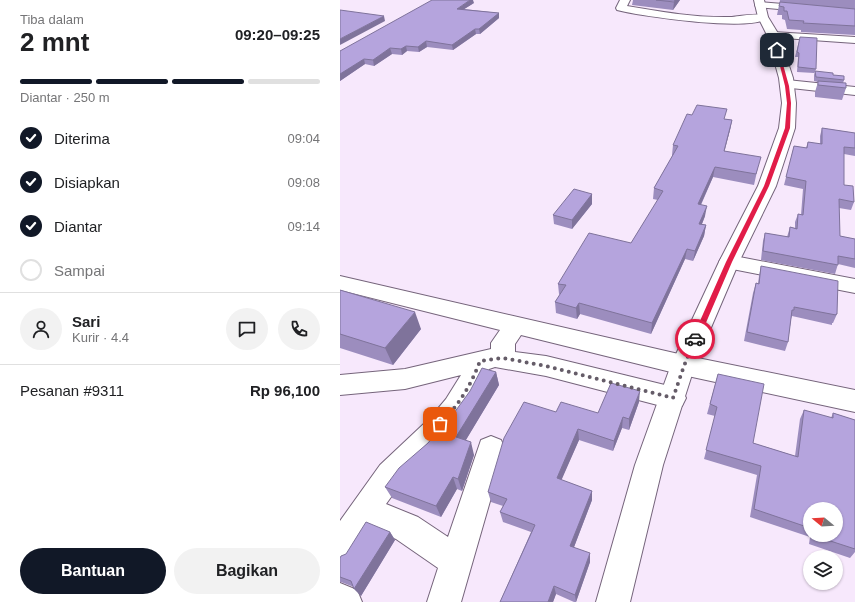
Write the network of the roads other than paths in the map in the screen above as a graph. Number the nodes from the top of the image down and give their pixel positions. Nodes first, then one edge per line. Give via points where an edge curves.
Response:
1 (625, 0) edge
2 (688, 5) dead end
3 (855, 13) edge
4 (680, 16) junction
5 (770, 26) edge
6 (855, 40) edge
7 (855, 91) edge
8 (793, 94) junction
9 (729, 262) junction
10 (340, 283) edge
11 (855, 286) edge
12 (516, 325) junction
13 (491, 360) junction
14 (684, 366) junction
15 (340, 385) edge
16 (673, 398) junction
17 (855, 401) edge
18 (491, 449) dead end
19 (366, 511) junction
20 (340, 550) edge
21 (456, 561) junction
22 (340, 600) edge
23 (345, 602) edge
24 (444, 602) edge
25 (613, 602) edge

1 - 4 main road via 621,8
2 - 4 main road
3 - 5 main road
4 - 5 main road
5 - 6 main road
5 - 8 main road
7 - 8 main road
8 - 9 main road via 787,128 767,186
9 - 11 main road
9 - 14 main road
10 - 12 main road
12 - 13 main road
12 - 14 main road
13 - 15 main road via 405,379
13 - 16 main road via 546,366
13 - 19 main road via 473,379 451,414 390,474
14 - 16 main road
14 - 17 main road
16 - 25 main road via 650,465
18 - 21 main road
19 - 20 main road
19 - 21 main road via 407,528
21 - 24 main road
22 - 23 main road

